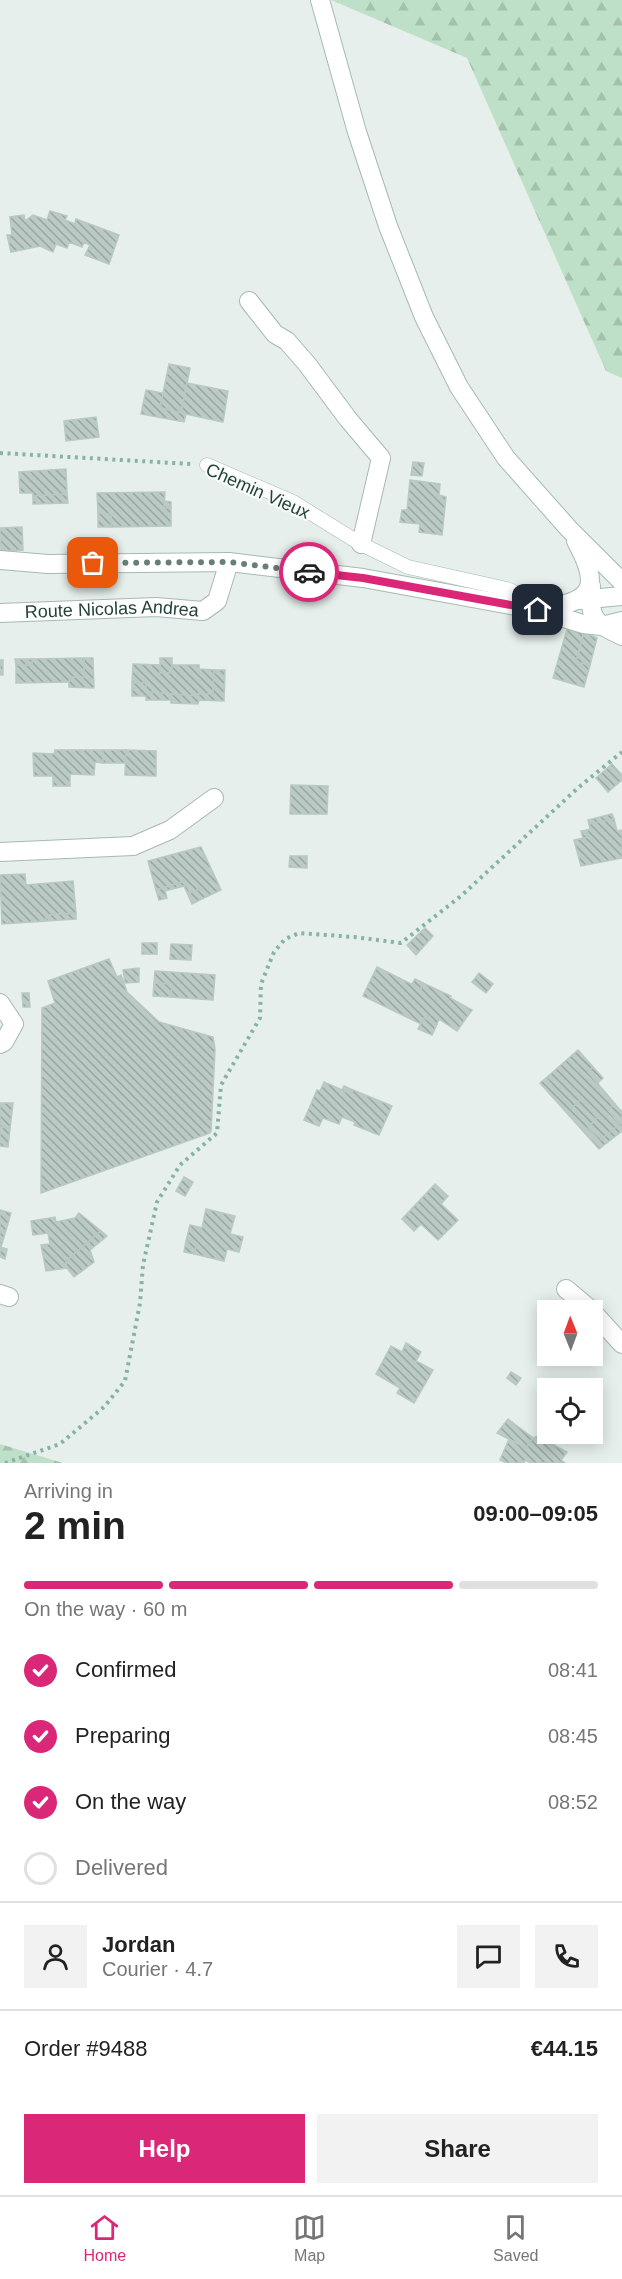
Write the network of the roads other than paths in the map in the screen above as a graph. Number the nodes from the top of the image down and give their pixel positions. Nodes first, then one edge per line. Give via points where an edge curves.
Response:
1 (320, 0) edge
2 (249, 301) dead end
3 (207, 465) road end
4 (569, 529) junction
5 (361, 544) junction
6 (0, 561) edge
7 (229, 562) junction
8 (622, 582) edge
9 (586, 595) junction
10 (622, 596) edge
11 (531, 609) junction
12 (0, 613) edge
13 (622, 621) edge
14 (602, 626) junction
15 (622, 636) edge
16 (214, 798) dead end
17 (0, 852) edge
18 (0, 1002) edge
19 (0, 1044) edge
20 (566, 1289) dead end
21 (622, 1344) edge

1 - 4 street via 357,132 424,317 459,387 506,458
2 - 5 street via 275,334 287,341 307,364 381,458
3 - 5 lane, Chemin Vieux via 292,502
4 - 8 street
4 - 9 street via 589,567
5 - 11 lane, Chemin Vieux via 408,567 507,589 523,596
6 - 7 street
7 - 11 street via 363,578
7 - 12 street, Route Nicolas Andrea via 217,602 203,611 156,608
9 - 10 street
9 - 11 street via 561,606
9 - 14 street via 594,620
11 - 14 street
13 - 14 street
14 - 15 street
16 - 17 street via 170,830 133,846
18 - 19 street via 14,1024
20 - 21 street

